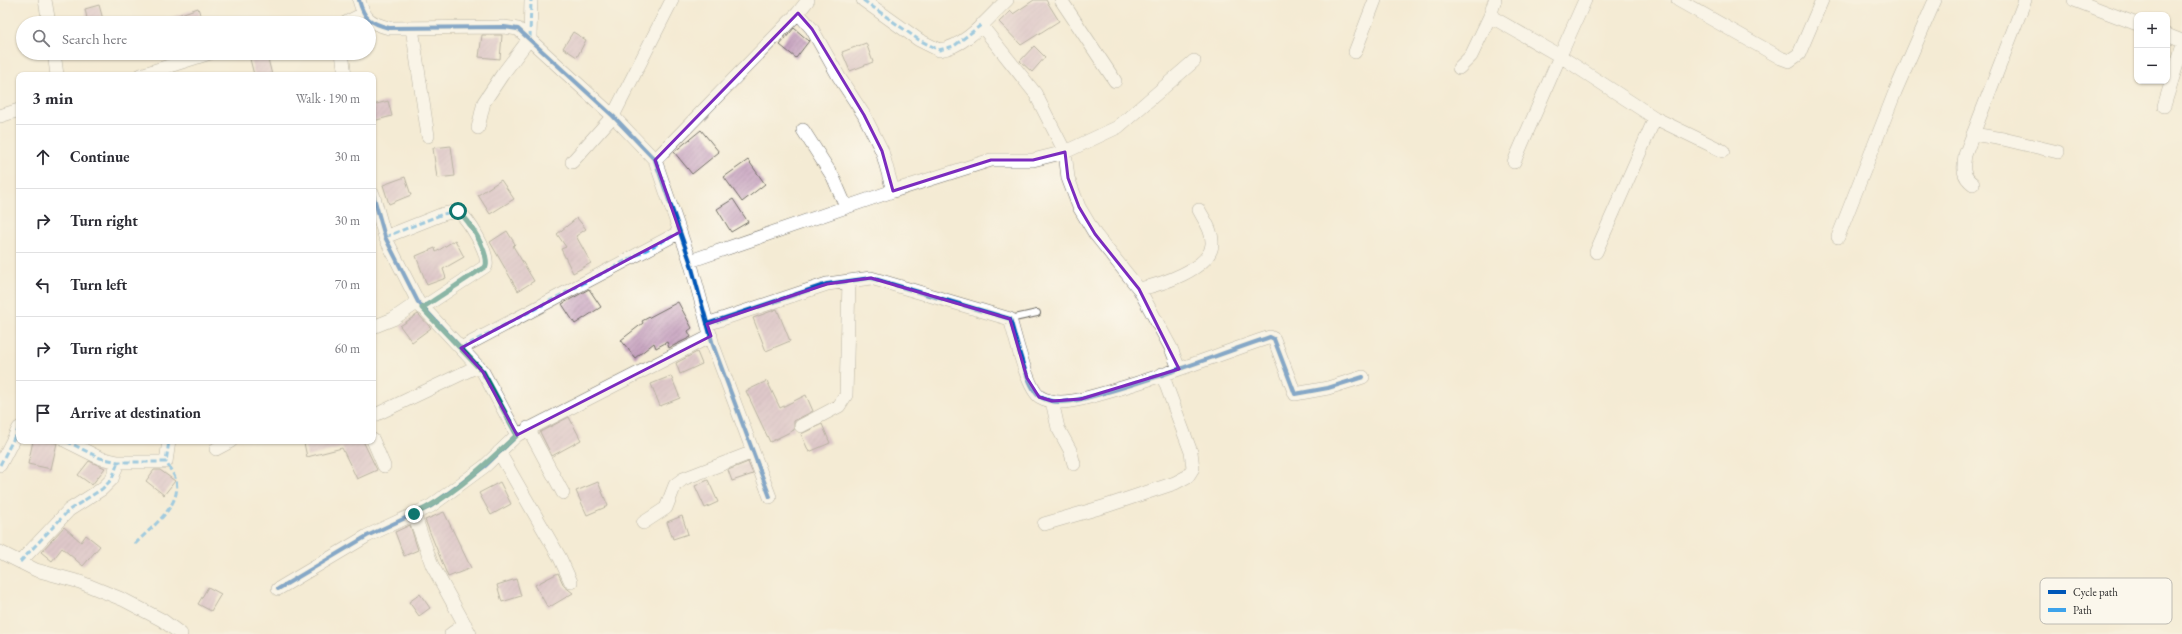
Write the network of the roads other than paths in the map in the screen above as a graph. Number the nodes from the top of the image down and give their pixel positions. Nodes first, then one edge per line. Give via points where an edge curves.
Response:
1 (46, 0) edge
2 (359, 0) edge
3 (531, 0) edge
4 (672, 0) edge
5 (808, 0) edge
6 (863, 0) edge
7 (1007, 0) edge
8 (1061, 0) edge
9 (1375, 0) edge
10 (1495, 0) edge
11 (1585, 0) edge
12 (1678, 0) edge
13 (1822, 0) edge
14 (1935, 0) edge
15 (2025, 0) edge
16 (2074, 0) edge
17 (798, 13) junction
18 (363, 14) joint
19 (48, 16) edge
20 (359, 16) edge
21 (1490, 16) junction
22 (2134, 23) edge
23 (376, 25) edge
24 (981, 25) junction
25 (412, 28) junction
26 (2170, 36) edge
27 (530, 38) junction
28 (2182, 41) edge
29 (2182, 48) edge
30 (1355, 52) dead end
31 (1560, 56) junction
32 (55, 60) edge
33 (188, 60) edge
34 (343, 60) edge
35 (1194, 61) dead end
36 (1459, 68) dead end
37 (57, 72) edge
38 (151, 72) edge
39 (345, 72) edge
40 (1115, 81) dead end
41 (2164, 106) dead end
42 (16, 111) edge
43 (0, 116) edge
44 (613, 116) junction
45 (1655, 118) junction
46 (478, 128) dead end
47 (803, 130) dead end
48 (1973, 134) junction
49 (428, 136) dead end
50 (1723, 151) dead end
51 (1065, 152) junction
52 (2058, 152) dead end
53 (655, 160) junction
54 (572, 162) dead end
55 (1514, 162) dead end
56 (1973, 184) dead end
57 (893, 191) junction
58 (376, 205) edge
59 (846, 207) junction
60 (1199, 210) dead end
61 (680, 232) junction
62 (385, 237) junction
63 (1838, 237) dead end
64 (1596, 252) dead end
65 (690, 261) junction
66 (849, 281) junction
67 (1139, 289) junction
68 (420, 305) junction
69 (1037, 313) dead end
70 (1010, 319) junction
71 (376, 326) edge
72 (709, 330) junction
73 (461, 348) junction
74 (478, 366) junction
75 (1179, 369) junction
76 (1162, 374) junction
77 (1363, 377) dead end
78 (1052, 402) junction
79 (376, 415) edge
80 (801, 426) dead end
81 (528, 428) junction
82 (16, 434) edge
83 (517, 435) junction
84 (72, 444) edge
85 (169, 444) edge
86 (225, 444) edge
87 (375, 444) edge
88 (216, 449) dead end
89 (499, 452) junction
90 (753, 452) junction
91 (118, 462) junction
92 (1074, 464) dead end
93 (0, 465) edge
94 (384, 466) dead end
95 (563, 493) dead end
96 (770, 497) dead end
97 (414, 514) junction
98 (643, 523) dead end
99 (1044, 524) dead end
100 (0, 552) edge
101 (20, 562) junction
102 (571, 582) dead end
103 (278, 590) dead end
104 (468, 629) edge
105 (181, 634) edge
106 (451, 634) edge

1 - 19 street
2 - 18 street
3 - 27 street
4 - 44 street
5 - 17 street
6 - 24 street via 919,40 939,50 954,46
7 - 24 street
8 - 40 street
9 - 30 street
10 - 21 street
11 - 31 street
12 - 13 street via 1781,58 1789,60 1799,54
14 - 63 street via 1895,92
15 - 48 street
16 - 22 street
17 - 53 street
17 - 57 street via 812,29 864,115 882,151
18 - 20 street
21 - 31 street
21 - 36 street via 1471,56
23 - 25 street via 389,28
24 - 51 street via 1035,93
25 - 27 street via 504,27 518,29
25 - 49 street
26 - 28 street
27 - 44 street
27 - 46 street via 484,102
29 - 41 street
31 - 45 street
31 - 55 street
32 - 37 street
33 - 38 street
34 - 39 street
35 - 51 street via 1118,127
42 - 43 street
44 - 53 street
44 - 54 street
45 - 50 street
45 - 64 street
47 - 59 street via 833,177
48 - 52 street via 2003,138
48 - 56 street via 1963,169 1965,178
51 - 57 street via 1032,160 991,160
51 - 67 street via 1068,178 1079,207 1095,234
53 - 61 street
57 - 59 street
58 - 62 street
59 - 65 street
60 - 67 street via 1210,230 1212,244 1207,257 1191,269 1160,285
61 - 65 street
61 - 73 street
62 - 68 street via 396,263
62 - 68 street via 442,214 458,211 484,250 486,266
65 - 72 street
66 - 70 street via 871,278
66 - 72 street via 827,284
66 - 80 street via 846,395 839,406
67 - 75 street via 1171,348
68 - 71 street
68 - 73 street
69 - 70 lane
70 - 78 street via 1027,378 1039,397
72 - 81 street
72 - 90 street
73 - 74 street
74 - 79 street
74 - 83 street via 498,397
75 - 76 street
75 - 77 street via 1270,337 1274,339 1295,394 1328,388
76 - 78 street via 1081,399
76 - 99 street via 1191,452 1193,468 1188,476 1175,483 1113,504
78 - 92 street via 1058,428 1070,450
81 - 83 street
81 - 95 street
82 - 93 street
83 - 89 street
84 - 91 street via 100,458
85 - 91 street via 166,462
86 - 88 street
87 - 94 street
89 - 97 street via 485,466 431,506
89 - 102 street via 560,558
90 - 96 street
90 - 98 street via 683,479 675,485 666,508
91 - 101 street via 112,479 102,489 69,510
97 - 103 street via 366,536
97 - 104 street via 432,565
100 - 101 street
101 - 105 street via 36,570 80,582 124,600 162,620
104 - 106 street

